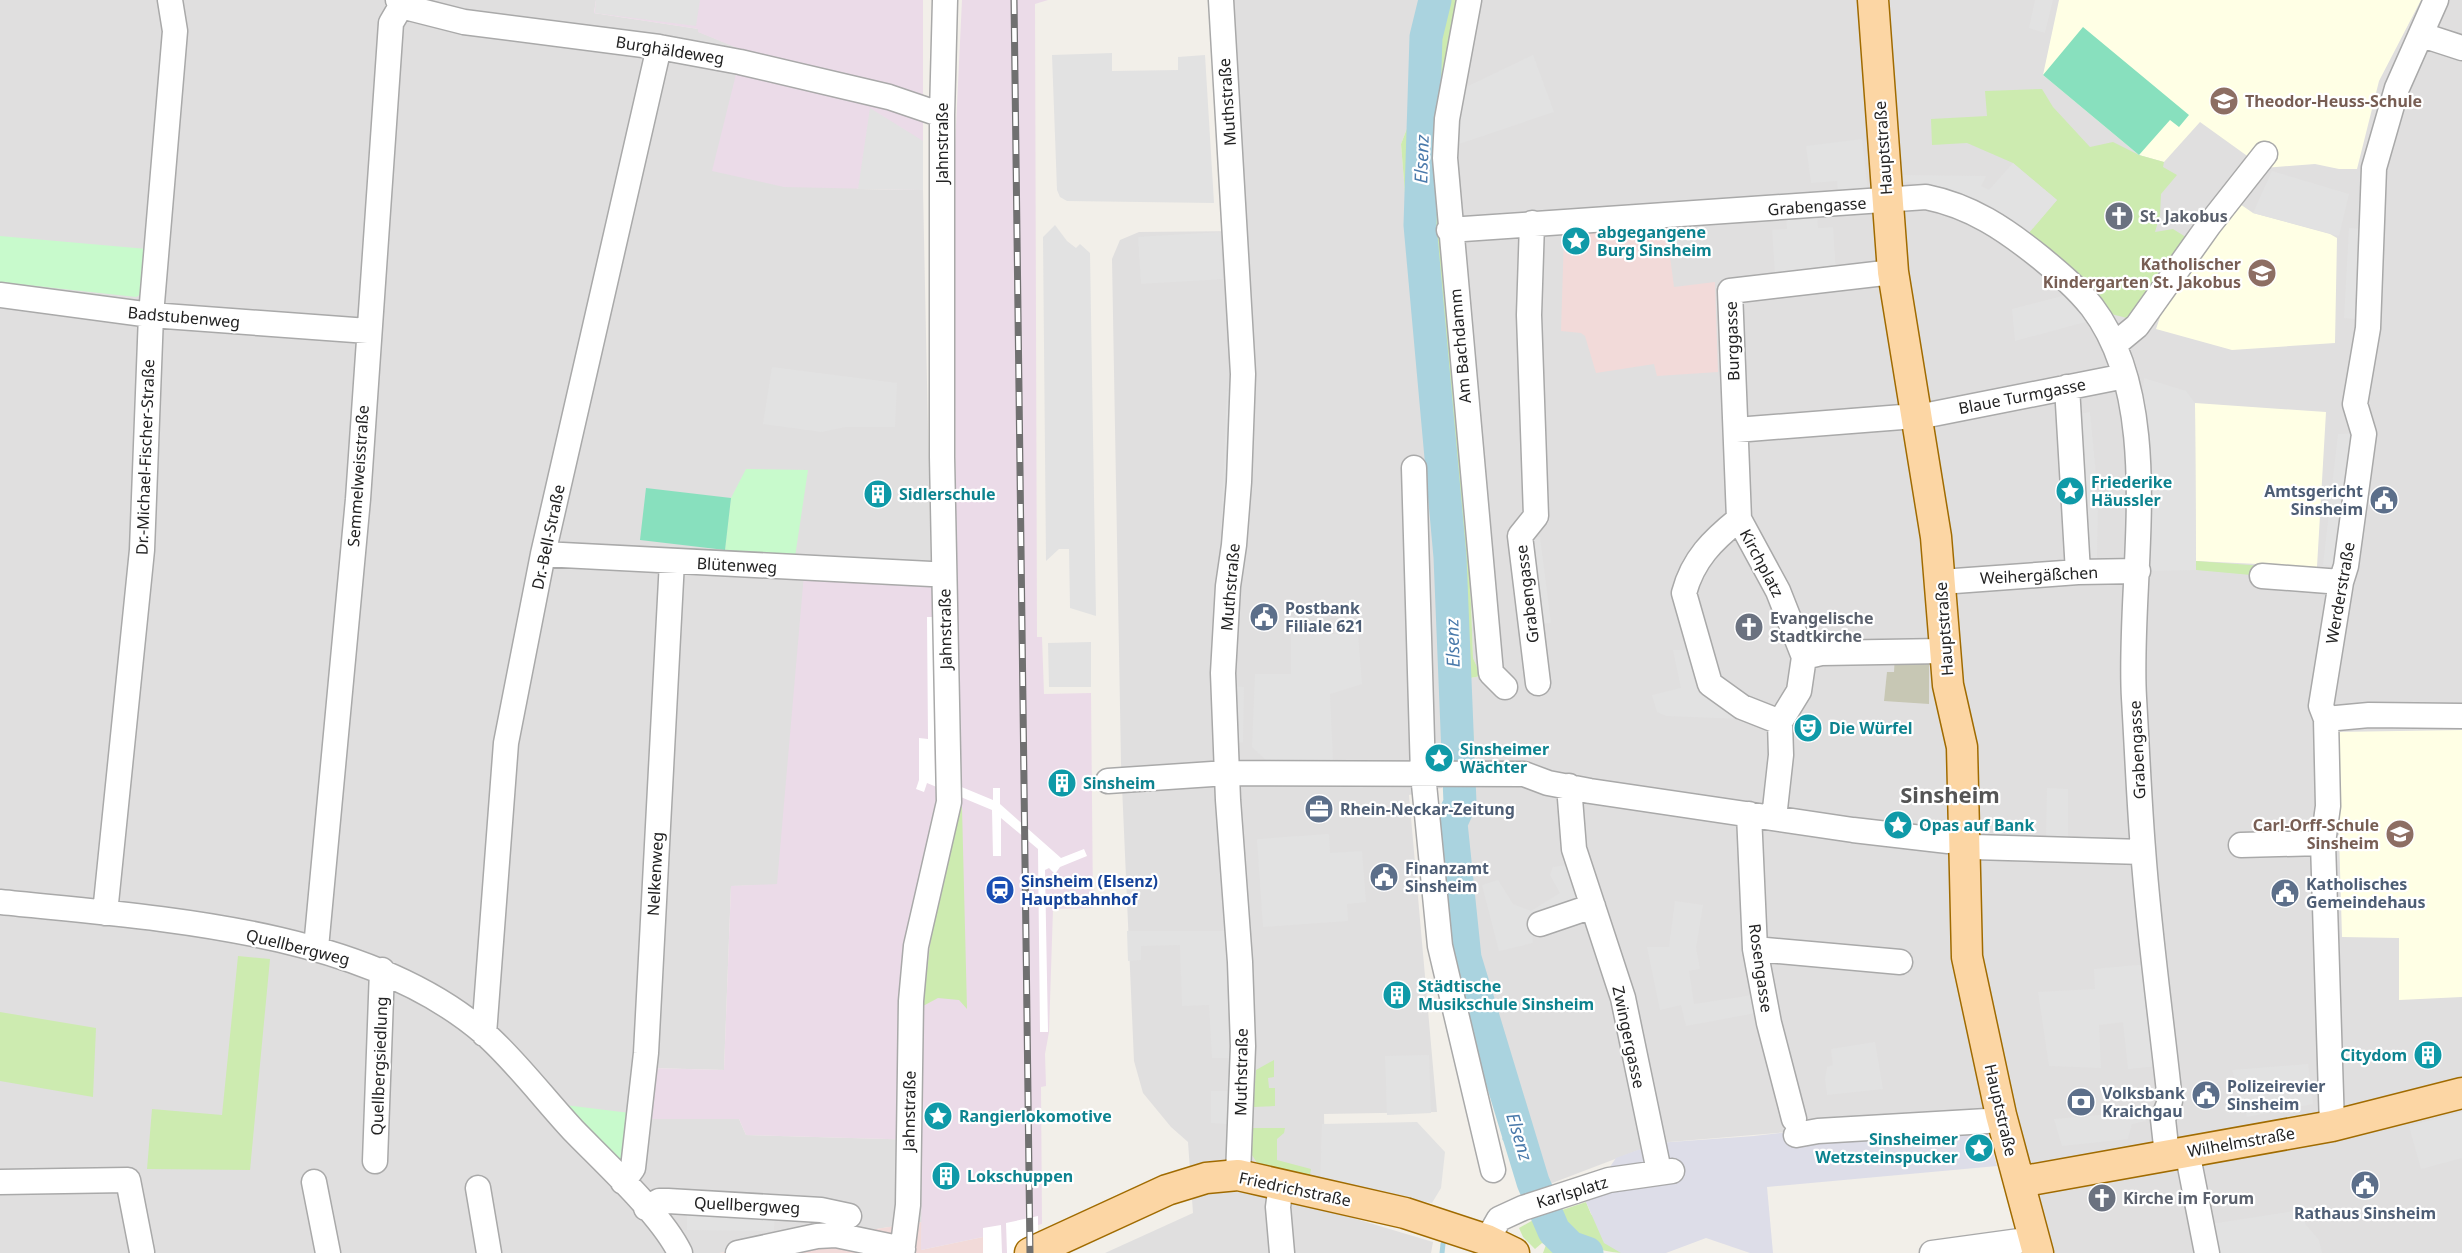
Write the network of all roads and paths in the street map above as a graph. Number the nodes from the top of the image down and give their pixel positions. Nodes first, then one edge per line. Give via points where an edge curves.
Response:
1 (170, 0) edge
2 (945, 0) edge
3 (1221, 0) edge
4 (1469, 0) edge
5 (1873, 0) edge
6 (2436, 0) edge
7 (400, 3) edge
8 (2422, 35) junction
9 (659, 47) junction
10 (2462, 48) edge
11 (942, 115) junction
12 (2265, 154) dead end
13 (1887, 199) junction
14 (1532, 223) junction
15 (1449, 230) junction
16 (1893, 272) junction
17 (0, 295) edge
18 (151, 315) junction
19 (368, 331) junction
20 (2114, 345) junction
21 (2125, 376) junction
22 (2067, 387) junction
23 (1918, 417) junction
24 (1736, 430) junction
25 (1414, 468) dead end
26 (1739, 519) junction
27 (543, 554) junction
28 (672, 561) junction
29 (2138, 571) junction
30 (2078, 572) junction
31 (931, 574) dead end
32 (2262, 576) dead end
33 (1941, 582) junction
34 (2341, 582) junction
35 (1943, 651) junction
36 (1804, 657) junction
37 (1538, 683) dead end
38 (1505, 687) dead end
39 (2462, 716) edge
40 (2326, 719) junction
41 (1780, 722) junction
42 (1227, 773) junction
43 (1434, 774) junction
44 (1108, 781) dead end
45 (1559, 786) junction
46 (1749, 814) junction
47 (1774, 818) junction
48 (1948, 841) dead end
49 (2323, 843) junction
50 (2241, 845) dead end
51 (1973, 847) dead end
52 (2143, 852) junction
53 (0, 902) edge
54 (1593, 906) junction
55 (105, 913) junction
56 (1540, 924) dead end
57 (316, 948) junction
58 (1755, 949) junction
59 (1900, 962) dead end
60 (382, 970) junction
61 (484, 1034) junction
62 (2462, 1093) edge
63 (1987, 1121) dead end
64 (2332, 1126) junction
65 (2176, 1153) junction
66 (375, 1161) dead end
67 (1493, 1170) dead end
68 (1665, 1171) joint
69 (1238, 1174) junction
70 (0, 1182) edge
71 (314, 1182) dead end
72 (622, 1182) junction
73 (2019, 1182) junction
74 (1281, 1185) junction
75 (478, 1188) dead end
76 (646, 1208) junction
77 (849, 1216) dead end
78 (1487, 1240) junction
79 (2036, 1246) edge
80 (902, 1251) edge
81 (142, 1252) edge
82 (328, 1253) edge
83 (489, 1253) edge
84 (680, 1253) edge
85 (738, 1253) edge
86 (1030, 1253) edge
87 (1282, 1253) edge
88 (1514, 1253) edge
89 (1932, 1253) edge
90 (2207, 1253) edge

1 - 18 street, Dr.-Michael-Fischer-Straße via 175,31
2 - 11 street, Jahnstraße
3 - 42 street, Muthstraße via 1243,374 1223,673
4 - 15 street, Am Bachdamm via 1447,120 1444,158
5 - 13 main road, Hauptstraße
6 - 8 street, Werderstraße
7 - 9 street, Burghäldeweg via 464,22
7 - 19 street, Semmelweisstraße via 391,23
8 - 10 street
8 - 34 street, Werderstraße via 2397,88 2374,168 2368,328 2355,404 2364,434
9 - 11 street, Burghäldeweg via 889,97
9 - 27 street, Dr.-Bell-Straße
11 - 80 street, Jahnstraße via 942,457 949,802 916,946 911,1001 908,1205
12 - 20 street via 2137,326
13 - 14 street, Grabengasse
13 - 16 main road, Hauptstraße
13 - 20 street, Grabengasse via 1926,197 1977,212 2067,280 2092,308
14 - 15 street, Grabengasse
14 - 37 street, Grabengasse via 1529,327 1536,516 1520,536
15 - 38 street, Am Bachdamm via 1491,673
16 - 23 main road, Hauptstraße
16 - 24 street, Burggasse via 1730,291
17 - 18 street, Badstubenweg
18 - 19 street, Badstubenweg
18 - 55 street, Dr.-Michael-Fischer-Straße via 142,550
19 - 57 street, Semmelweisstraße via 358,499
20 - 21 street, Grabengasse
21 - 22 street, Blaue Turmgasse
21 - 29 street, Grabengasse via 2140,492
22 - 23 street, Blaue Turmgasse
22 - 30 street
23 - 24 street, Blaue Turmgasse
23 - 33 main road, Hauptstraße
24 - 26 street, Burggasse
25 - 43 street
26 - 36 street, Kirchplatz via 1778,591
26 - 41 street, Kirchplatz via 1709,542 1686,582 1684,593 1710,684 1742,707
27 - 28 street, Blütenweg
27 - 61 street, Dr.-Bell-Straße via 506,743
28 - 31 street, Blütenweg
28 - 72 street, Nelkenweg via 646,1053 633,1168
29 - 30 street, Weihergäßchen
29 - 52 street, Grabengasse via 2134,693
30 - 33 street, Weihergäßchen
32 - 34 street
33 - 35 main road, Hauptstraße
34 - 40 street, Werderstraße via 2321,706
35 - 36 street via 1821,653
35 - 73 main road, Hauptstraße via 1962,747 1966,957
36 - 41 street, Kirchplatz via 1799,691
39 - 40 street via 2368,715
40 - 49 street, Werderstraße via 2328,806
41 - 47 street
42 - 43 street
42 - 44 street
42 - 69 street, Muthstraße via 1242,1004
43 - 45 street via 1475,775 1523,768
43 - 67 street via 1440,946
45 - 46 street
45 - 54 street, Zwingergasse
46 - 47 street
46 - 58 street, Rosengasse
47 - 48 street
49 - 50 street
49 - 64 street, Werderstraße
51 - 52 street
52 - 65 street, Grabengasse via 2170,1101 2163,1119
53 - 55 street, Quellbergweg
54 - 56 street
54 - 68 street, Zwingergasse via 1623,998
55 - 57 street, Quellbergweg
57 - 60 street, Quellbergweg
58 - 59 street
58 - 63 street, Rosengasse via 1795,1127 1818,1131
60 - 61 street, Quellbergweg via 437,1000
60 - 66 street, Quellbergsiedlung
61 - 72 street, Quellbergweg
62 - 64 main road, Wilhelmstraße
64 - 65 main road, Wilhelmstraße
65 - 73 main road, Wilhelmstraße
65 - 90 street, Grabengasse
68 - 78 street, Karlsplatz via 1610,1180 1528,1206 1499,1219
69 - 74 main road, Friedrichstraße
69 - 86 main road, Friedrichstraße via 1206,1178 1167,1190
70 - 81 street via 129,1180
71 - 82 street
72 - 76 street, Quellbergweg
73 - 79 main road, Hauptstraße
74 - 78 main road, Friedrichstraße via 1405,1213
74 - 87 street via 1278,1207
75 - 83 street
76 - 77 street, Quellbergweg via 668,1201 821,1210
76 - 84 street, Quellbergweg
78 - 88 main road, Friedrichstraße
79 - 89 street
80 - 85 street via 836,1235

